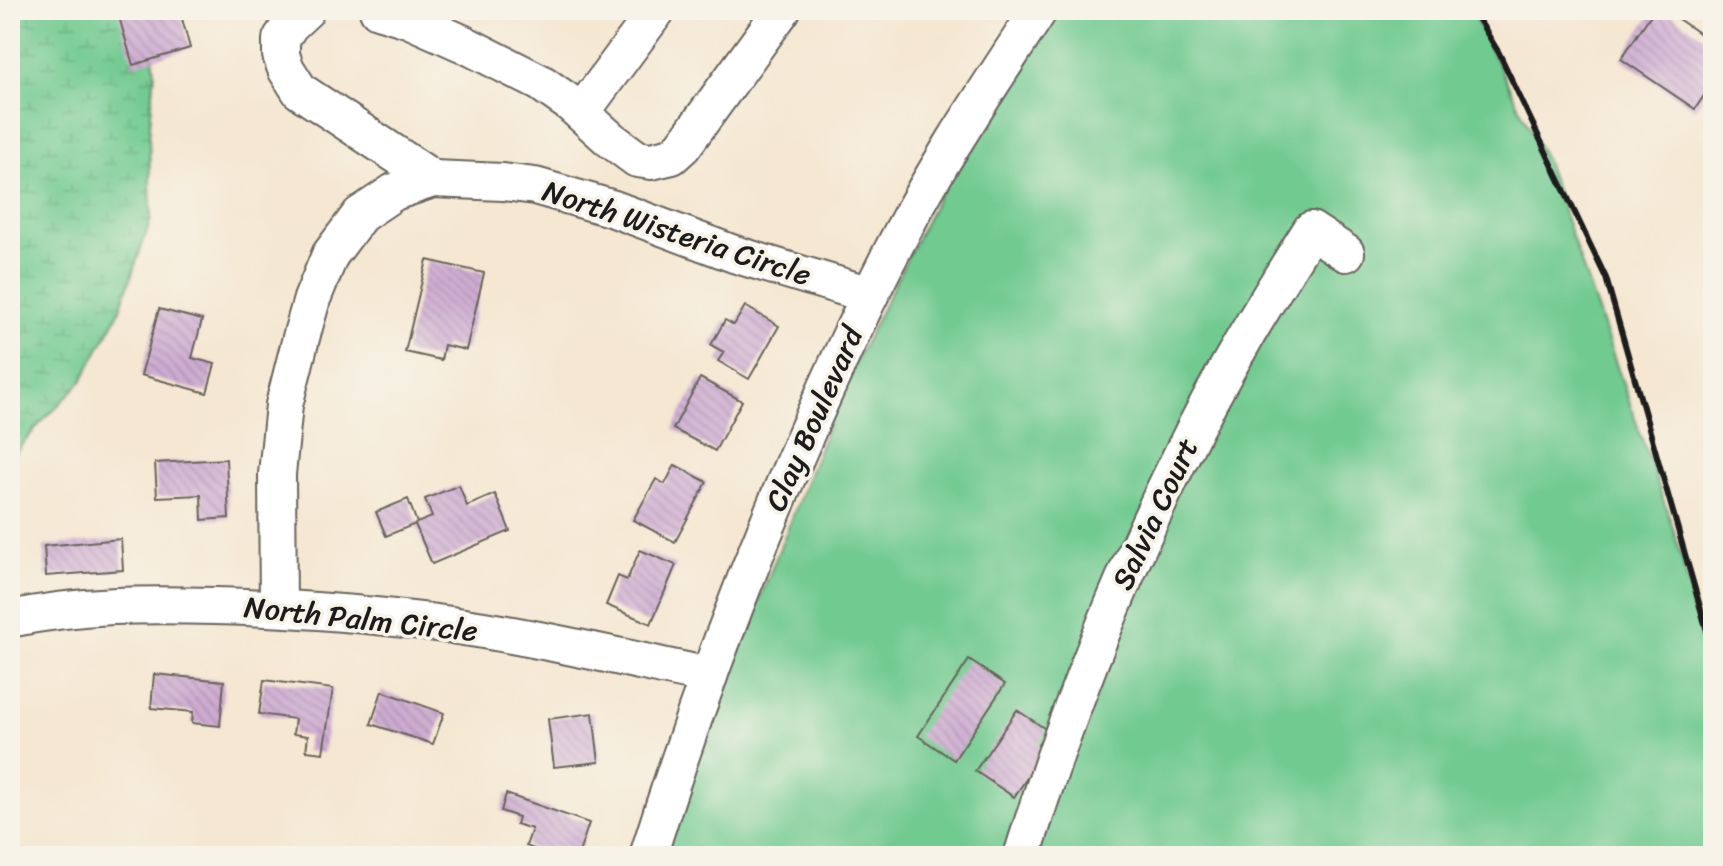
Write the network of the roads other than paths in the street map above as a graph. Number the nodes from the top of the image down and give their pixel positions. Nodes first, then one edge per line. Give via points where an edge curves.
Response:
1 (306, 10) edge
2 (378, 10) edge
3 (657, 10) edge
4 (782, 10) edge
5 (1039, 10) edge
6 (581, 113) junction
7 (433, 179) junction
8 (1346, 253) dead end
9 (870, 295) junction
10 (278, 608) junction
11 (10, 619) edge
12 (709, 676) junction
13 (648, 856) edge
14 (1022, 856) edge

1 - 7 street via 281,39 286,69 300,91
2 - 6 street via 502,63
3 - 6 street
4 - 6 street via 672,156 637,159
5 - 9 street, Clay Boulevard via 969,118
7 - 9 street, North Wisteria Circle via 535,186
7 - 10 street via 394,192 360,215 330,255 312,299 284,405 277,474
8 - 14 street, Salvia Court via 1311,230 1182,453 1078,689
9 - 12 street, Clay Boulevard via 757,550
10 - 11 street, North Palm Circle via 79,607
10 - 12 street, North Palm Circle via 511,635
12 - 13 street, Clay Boulevard

